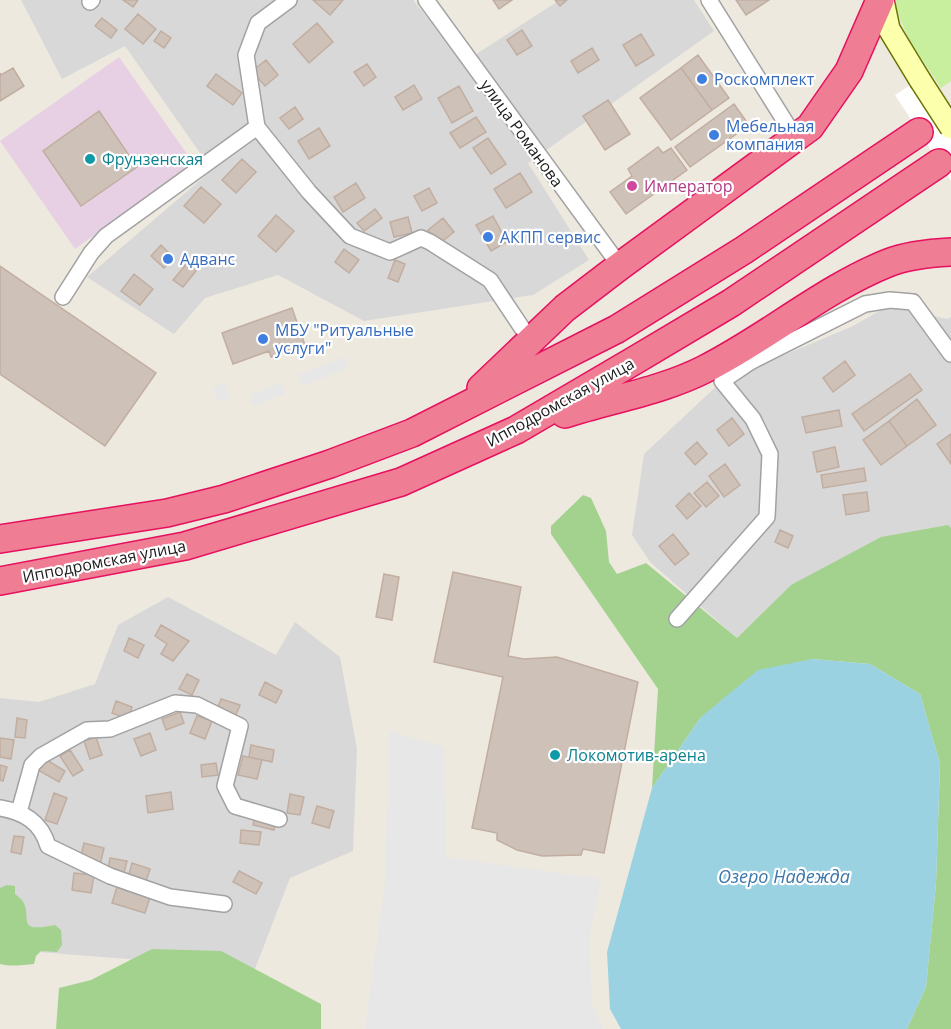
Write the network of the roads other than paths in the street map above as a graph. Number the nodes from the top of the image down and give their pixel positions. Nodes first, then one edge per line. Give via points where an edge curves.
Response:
1 (289, 0) edge
2 (426, 0) edge
3 (710, 0) edge
4 (881, 0) edge
5 (257, 127) junction
6 (951, 128) edge
7 (919, 132) dead end
8 (796, 139) junction
9 (939, 163) dead end
10 (951, 252) edge
11 (620, 266) junction
12 (63, 297) dead end
13 (522, 328) dead end
14 (951, 354) edge
15 (446, 416) junction
16 (516, 430) junction
17 (0, 539) edge
18 (0, 580) edge
19 (677, 619) dead end
20 (0, 808) edge
21 (19, 812) junction
22 (279, 819) dead end
23 (224, 904) dead end

1 - 5 street via 258,23 246,55
2 - 11 street, улица Романова
3 - 8 street
4 - 6 main road, bridge via 889,29
4 - 8 highway via 849,71 810,127
5 - 12 street via 106,236
5 - 13 street via 350,236 390,252 421,238 430,242 490,280
7 - 15 highway via 744,250 617,329
8 - 11 highway
9 - 16 highway, Ипподромская улица via 731,303
10 - 16 highway via 889,263 703,371
11 - 15 highway via 566,308
14 - 19 street via 913,302 890,300 865,303 750,362 722,381 753,419 770,454 768,517
15 - 17 highway via 412,433 224,499 167,513
16 - 18 highway, Ипподромская улица via 401,482 185,546
20 - 21 street
21 - 22 street via 32,765 41,756 87,730 110,729 176,703 197,705 240,726 225,786 235,806
21 - 23 street via 44,831 48,846 110,876 170,897

